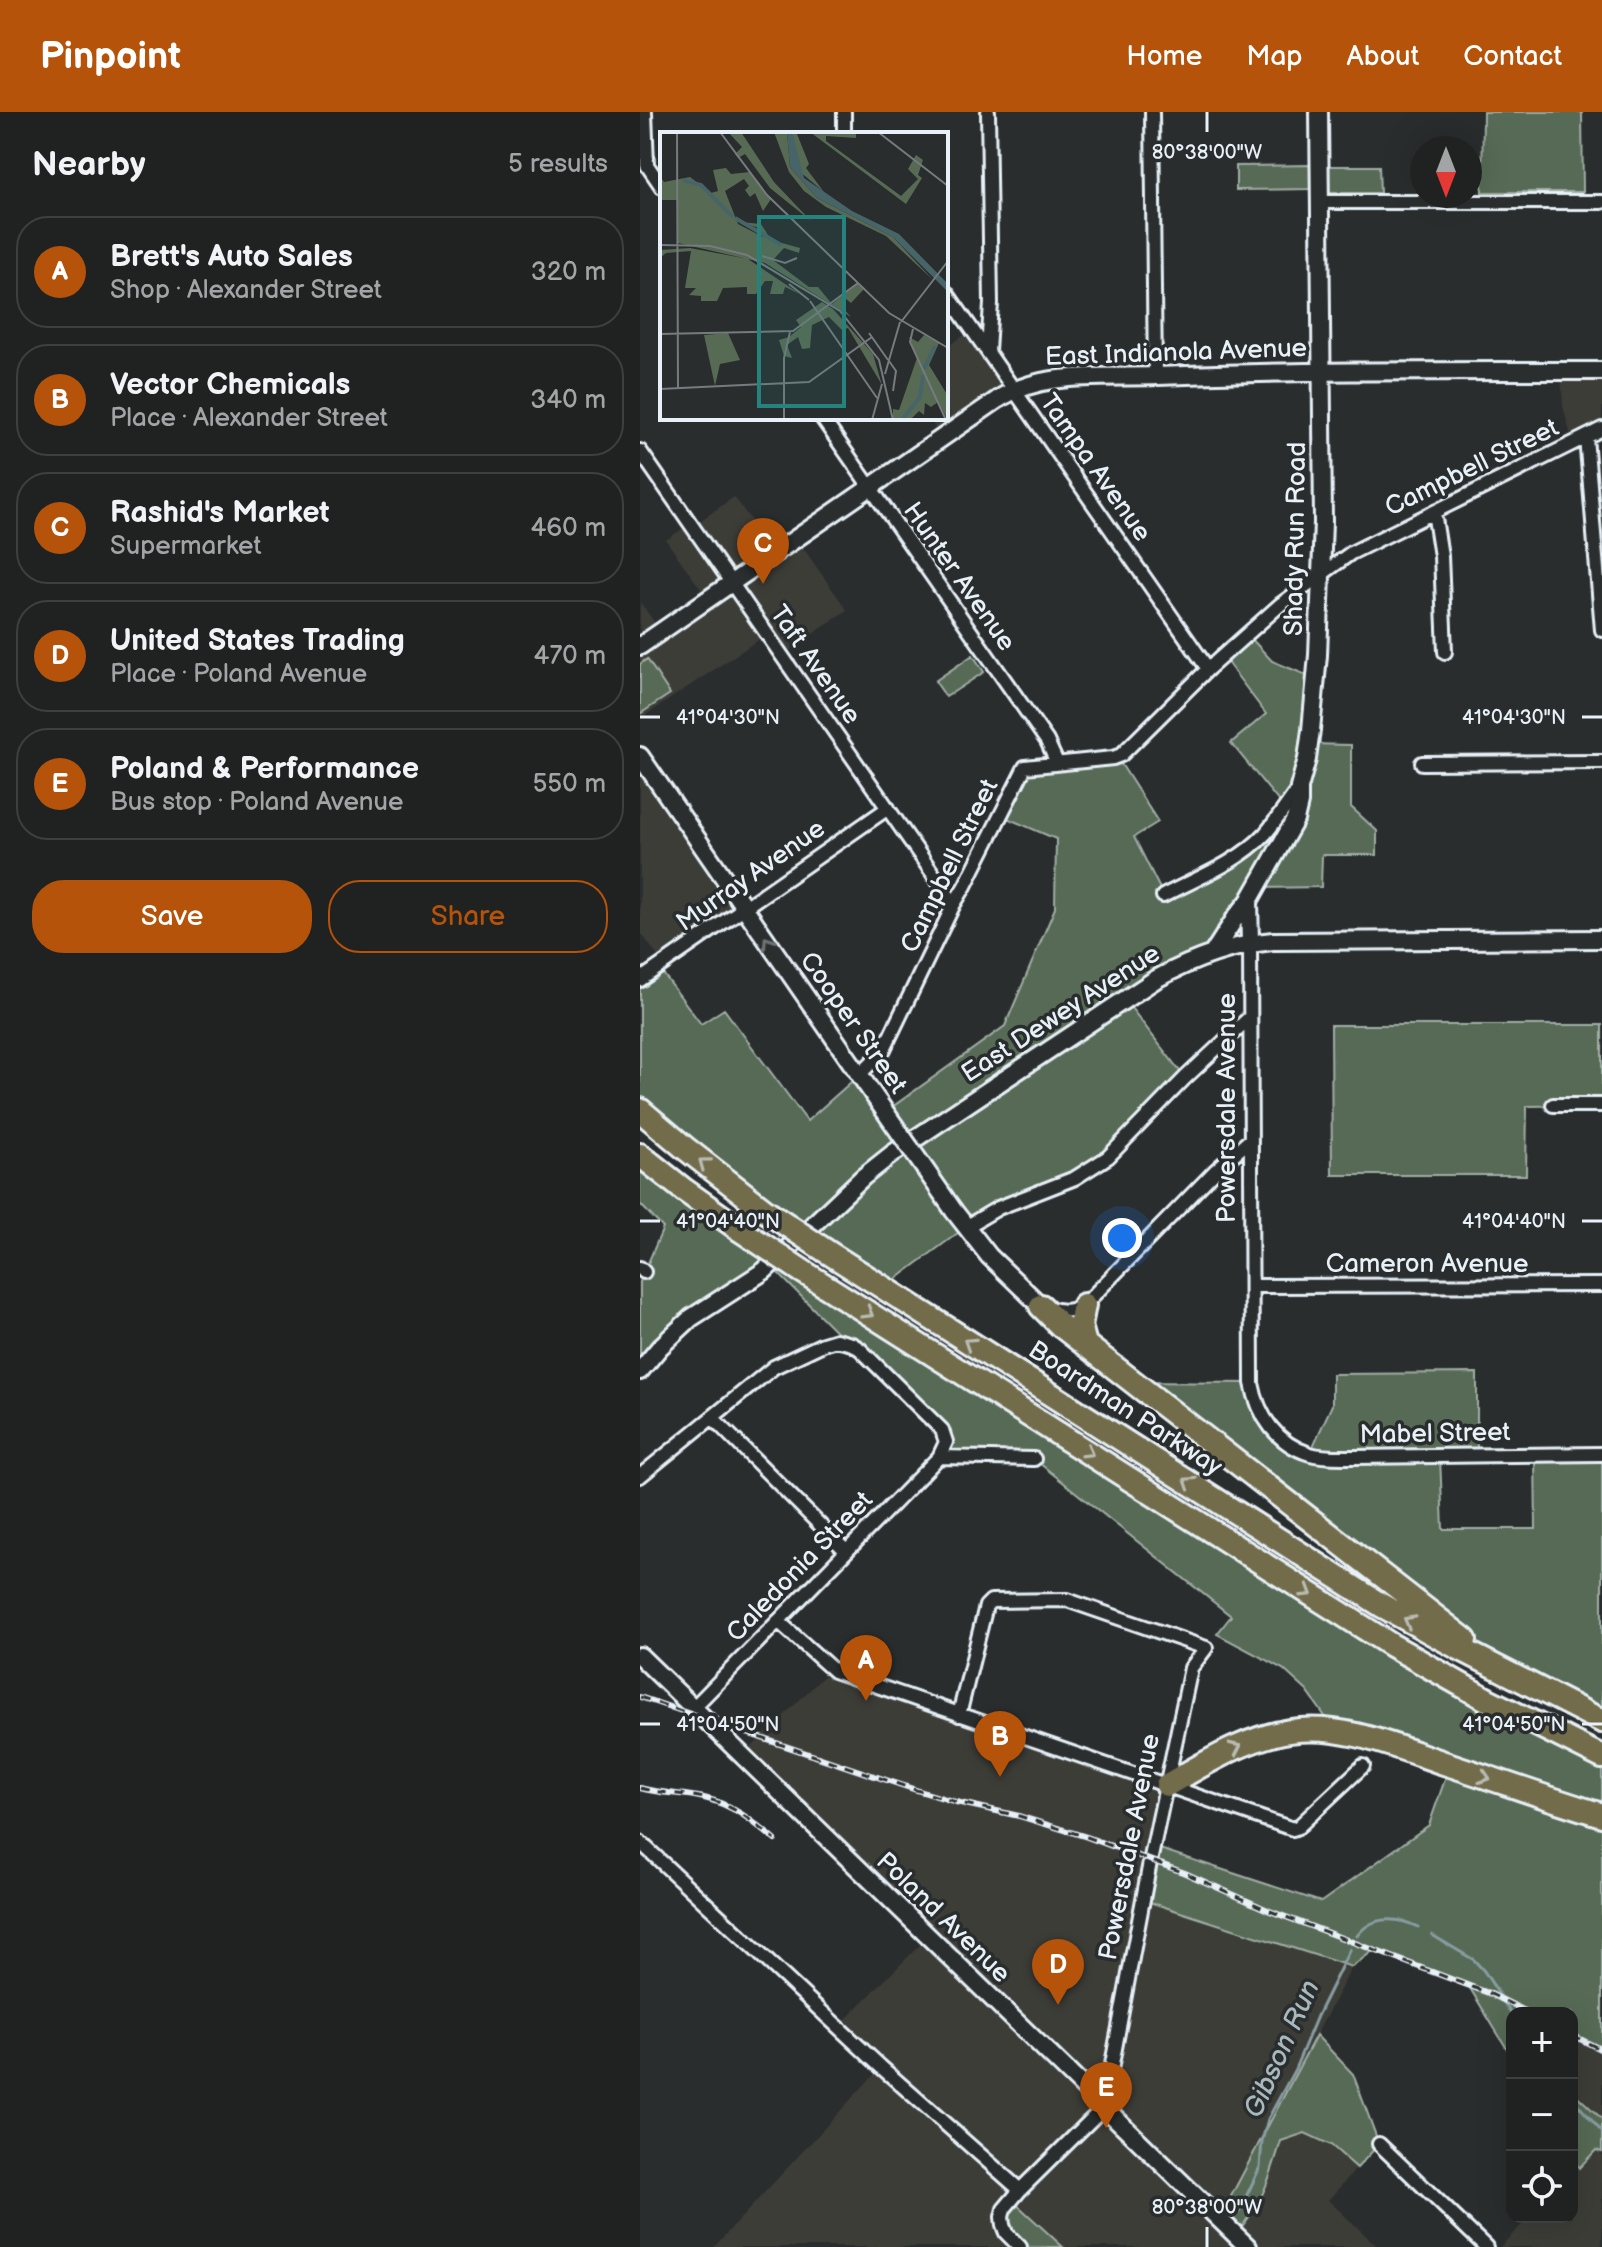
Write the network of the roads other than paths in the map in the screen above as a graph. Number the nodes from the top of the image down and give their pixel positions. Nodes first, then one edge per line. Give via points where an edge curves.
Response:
1 (645, 112) edge
2 (988, 112) edge
3 (1152, 112) edge
4 (1319, 112) edge
5 (660, 184) edge
6 (1320, 202) junction
7 (1602, 202) edge
8 (948, 295) edge
9 (988, 351) junction
10 (1602, 371) edge
11 (1321, 372) junction
12 (1155, 376) junction
13 (1013, 389) junction
14 (823, 420) edge
15 (1602, 429) edge
16 (1586, 437) junction
17 (640, 451) edge
18 (870, 487) junction
19 (1434, 512) junction
20 (1322, 574) junction
21 (731, 583) junction
22 (1602, 630) edge
23 (640, 646) edge
24 (1445, 652) dead end
25 (1208, 669) junction
26 (640, 756) edge
27 (1602, 762) edge
28 (1057, 763) junction
29 (1422, 763) dead end
30 (1299, 788) junction
31 (888, 808) junction
32 (1163, 896) dead end
33 (1249, 901) junction
34 (954, 904) junction
35 (744, 907) junction
36 (1602, 939) edge
37 (1250, 943) junction
38 (1213, 953) junction
39 (640, 980) edge
40 (1250, 1017) junction
41 (859, 1075) junction
42 (1553, 1105) dead end
43 (1602, 1105) edge
44 (640, 1110) edge
45 (1251, 1139) junction
46 (640, 1155) edge
47 (640, 1167) edge
48 (730, 1223) junction
49 (966, 1227) junction
50 (1602, 1285) edge
51 (1252, 1286) junction
52 (1084, 1305) junction
53 (1041, 1306) junction
54 (1085, 1344) junction
55 (640, 1371) edge
56 (712, 1417) junction
57 (1275, 1433) joint
58 (1602, 1454) edge
59 (939, 1457) junction
60 (1034, 1459) dead end
61 (640, 1476) edge
62 (846, 1551) junction
63 (778, 1621) junction
64 (640, 1656) edge
65 (1539, 1690) junction
66 (693, 1708) junction
67 (959, 1715) junction
68 (1602, 1721) edge
69 (1602, 1757) edge
70 (1363, 1766) dead end
71 (1167, 1785) junction
72 (1602, 1815) edge
73 (640, 1842) edge
74 (1104, 2107) junction
75 (1379, 2144) dead end
76 (1020, 2190) junction
77 (1020, 2247) edge
78 (1248, 2247) edge
79 (1486, 2247) edge

1 - 5 street via 647,165
2 - 9 street
3 - 12 street
4 - 6 street, Shady Run Road
6 - 7 street
6 - 11 street, Shady Run Road
8 - 9 street, Tampa Avenue
9 - 13 street, Tampa Avenue
10 - 11 street, East Indianola Avenue
11 - 12 street, East Indianola Avenue
11 - 20 street, Shady Run Road
12 - 13 street, East Indianola Avenue via 1053,380
13 - 18 street, East Indianola Avenue
13 - 25 street, Tampa Avenue
14 - 18 street, Hunter Avenue
15 - 16 street, Campbell Street
16 - 19 street, Campbell Street
16 - 22 street
17 - 21 street, Taft Avenue
18 - 21 street, East Indianola Avenue
18 - 28 street, Hunter Avenue via 1047,741
19 - 20 street, Campbell Street via 1351,553
19 - 24 street
20 - 25 street, Campbell Street
20 - 30 street, Shady Run Road via 1311,730
21 - 23 street, East Indianola Avenue
21 - 31 street, Taft Avenue
25 - 28 street, Campbell Street via 1121,755
26 - 35 street, Cooper Street
27 - 29 street
28 - 34 street, Campbell Street via 1025,767
30 - 32 street, Shady Run Road via 1248,849
30 - 33 street via 1295,820
31 - 34 street, Taft Avenue
31 - 35 street, Murray Avenue
33 - 37 street, Powersdale Avenue
33 - 38 street
34 - 41 street, Campbell Street via 883,1051
35 - 39 street, Murray Avenue
41 -> 35 street, Cooper Street
36 - 37 street, East Dewey Avenue
37 - 38 street, East Dewey Avenue
37 - 40 street, Powersdale Avenue
38 - 55 street, East Dewey Avenue via 1156,979 892,1154 764,1271 683,1325
40 - 45 street, Powersdale Avenue
40 - 49 street via 1108,1157 1075,1178 998,1208
41 - 49 street, Cooper Street, bridge
42 - 43 street
65 -> 44 highway, Boardman Parkway, bridge via 1381,1605 826,1251 766,1211
45 - 51 street, Powersdale Avenue
45 - 52 street
46 - 48 highway
47 - 48 highway
48 -> 69 highway, bridge via 1391,1645
49 - 53 street, Cooper Street
50 - 51 street, Cameron Avenue
51 - 57 street, Powersdale Avenue via 1252,1383 1258,1406
52 - 53 street via 1064,1313
52 - 54 highway via 1080,1326
53 - 54 highway
54 - 65 highway via 1471,1644
56 - 59 street via 774,1367 823,1344 844,1341 860,1349 942,1430 946,1442
56 - 61 street
56 - 62 street
57 - 58 street, Mabel Street via 1296,1448 1323,1456
59 - 60 street
59 - 62 street, Caledonia Street
62 - 63 street, Caledonia Street
63 - 66 street, Caledonia Street
63 - 67 street via 834,1671
64 - 66 street, Poland Avenue
65 - 68 highway, Boardman Parkway
66 - 74 street, Poland Avenue
67 - 71 street
67 - 71 street, Powersdale Avenue via 986,1606 991,1601 1067,1600 1206,1648 1191,1668
70 - 71 street via 1296,1829
71 -> 72 highway via 1255,1740 1288,1731 1323,1730 1373,1740
71 - 74 street, Powersdale Avenue
73 - 76 street
74 - 76 street
74 - 78 street, Poland Avenue
75 - 79 street
76 - 77 street via 1002,2217 1006,2233

